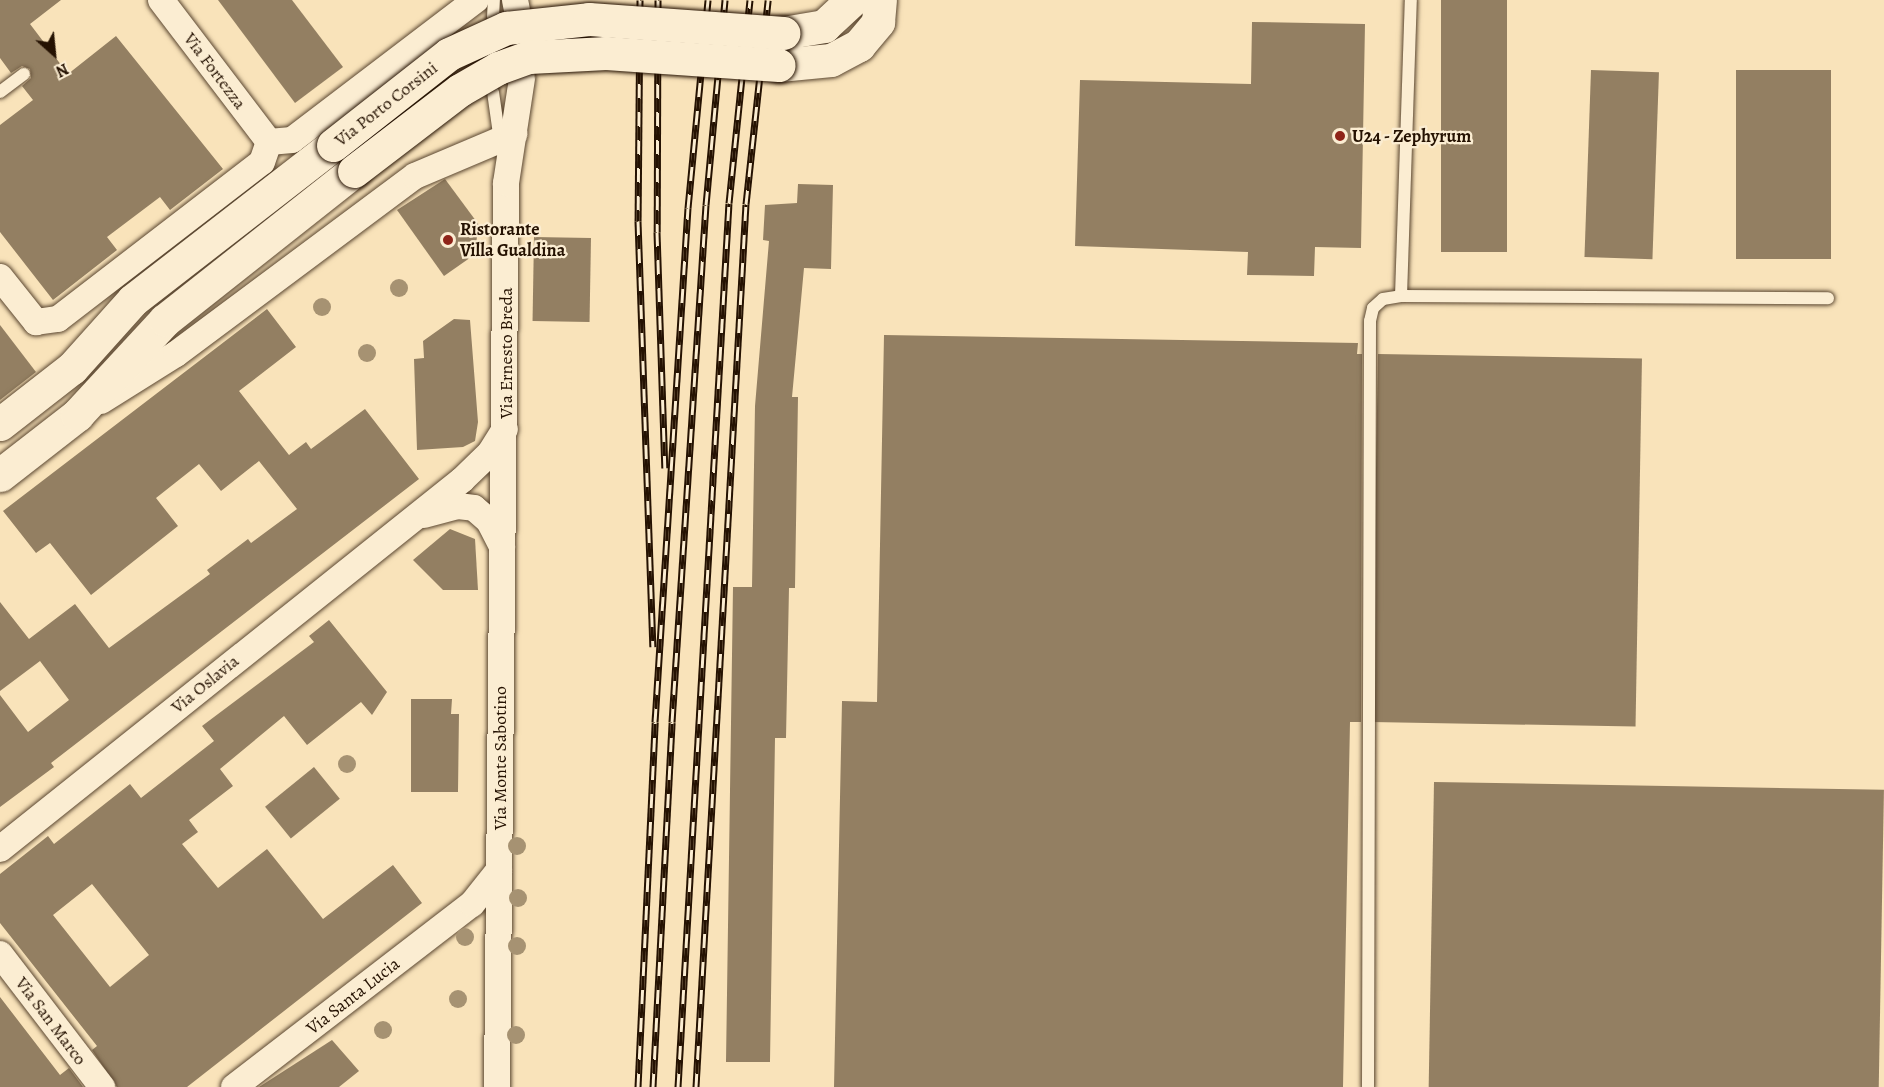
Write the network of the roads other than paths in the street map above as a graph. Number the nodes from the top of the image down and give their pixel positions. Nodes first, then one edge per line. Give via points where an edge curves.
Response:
1 (161, 0) edge
2 (852, 0) edge
3 (880, 0) edge
4 (1412, 0) edge
5 (499, 5) edge
6 (781, 49) junction
7 (24, 74) dead end
8 (522, 78) dead end
9 (0, 92) edge
10 (493, 92) dead end
11 (507, 137) junction
12 (269, 142) junction
13 (0, 277) edge
14 (1401, 296) junction
15 (1828, 298) dead end
16 (77, 415) junction
17 (0, 424) edge
18 (506, 429) junction
19 (0, 475) edge
20 (410, 520) junction
21 (502, 548) junction
22 (0, 849) edge
23 (500, 870) junction
24 (472, 904) junction
25 (499, 921) junction
26 (0, 954) edge
27 (102, 1087) edge
28 (234, 1087) edge
29 (497, 1087) edge
30 (1368, 1087) edge

1 - 12 street, Via Fortezza
2 - 6 street, Via Porto Corsini via 824,26
3 - 6 street, Via Porto Corsini via 878,22 859,45 831,60
4 - 14 lane
5 - 12 street, Via Porto Corsini via 292,140
6 - 16 street, Via Porto Corsini, bridge via 528,57 498,68 460,90 165,320
6 - 17 street, Via Porto Corsini, bridge via 589,19 506,28 449,54 133,300 72,368
7 - 9 lane
8 - 11 street, Via Ernesto Breda
10 - 11 lane, Via Ernesto Breda
11 - 16 street, Via Porto Corsini via 415,176 176,354
11 - 18 street, Via Ernesto Breda
12 - 13 street via 262,162 58,319 43,324 32,319
14 - 15 lane
14 - 30 lane via 1378,302 1370,321
16 - 19 street, Via Porto Corsini
18 - 20 street, Via Oslavia via 479,465
18 - 21 street, Via Monte Sabotino
20 - 21 street, Via Oslavia via 458,506 474,508 489,520
20 - 22 street, Via Oslavia
21 - 23 street, Via Monte Sabotino
23 - 24 street, Via Santa Lucia
23 - 25 street, Via Monte Sabotino
24 - 25 street via 490,907
24 - 28 street, Via Santa Lucia
25 - 29 street, Via Monte Sabotino
26 - 27 street, Via San Marco

